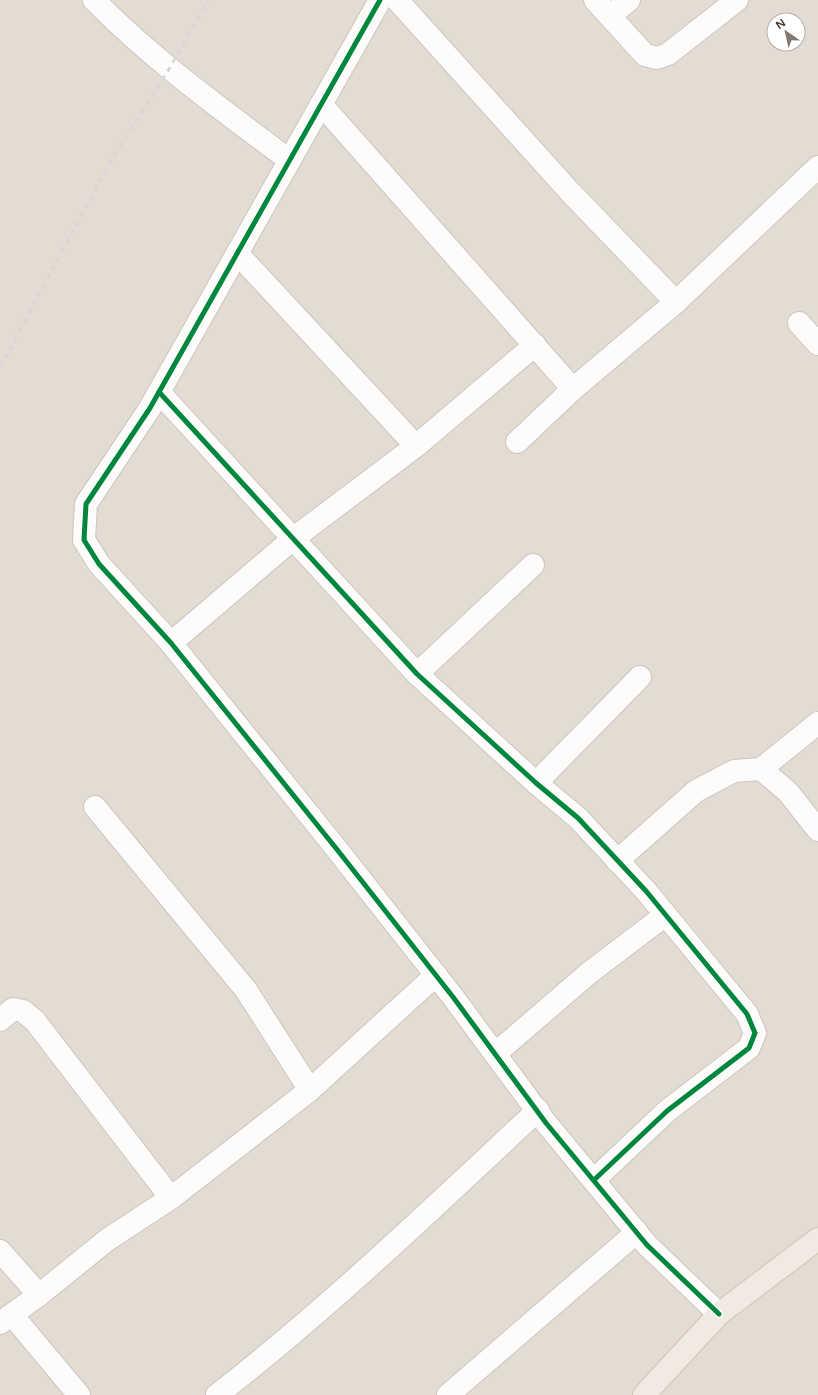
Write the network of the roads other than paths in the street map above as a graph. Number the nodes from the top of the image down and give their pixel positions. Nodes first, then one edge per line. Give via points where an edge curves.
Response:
1 (94, 0) edge
2 (380, 0) edge
3 (397, 0) edge
4 (595, 0) edge
5 (629, 0) edge
6 (737, 0) edge
7 (610, 16) junction
8 (321, 104) junction
9 (289, 160) junction
10 (818, 167) edge
11 (237, 253) junction
12 (676, 302) junction
13 (799, 323) dead end
14 (818, 344) edge
15 (535, 345) junction
16 (573, 389) junction
17 (159, 392) junction
18 (517, 442) dead end
19 (416, 446) junction
20 (294, 538) junction
21 (533, 565) dead end
22 (171, 643) junction
23 (417, 674) junction
24 (640, 677) dead end
25 (818, 723) edge
26 (761, 769) junction
27 (536, 783) junction
28 (95, 807) dead end
29 (818, 830) edge
30 (617, 861) junction
31 (664, 916) junction
32 (436, 975) junction
33 (0, 1020) edge
34 (495, 1054) junction
35 (310, 1090) junction
36 (538, 1110) junction
37 (594, 1180) junction
38 (171, 1198) junction
39 (637, 1232) junction
40 (818, 1239) edge
41 (0, 1251) edge
42 (39, 1295) junction
43 (720, 1314) junction
44 (6, 1319) edge
45 (79, 1395) edge
46 (218, 1395) edge
47 (448, 1395) edge
48 (644, 1395) edge

1 - 9 street via 119,26 169,69
2 - 8 street
3 - 12 street via 571,193
4 - 7 street
5 - 7 street
6 - 7 street via 668,54 657,58 645,55
8 - 9 street
8 - 15 street
9 - 11 street
10 - 12 street
11 - 17 street
11 - 19 street
12 - 16 street
13 - 14 street
15 - 16 street
15 - 19 street
16 - 18 street
17 - 20 street
17 - 22 street via 86,504 84,540 99,564
19 - 20 street
20 - 22 street
20 - 23 street
21 - 23 street
22 - 32 street
23 - 27 street
24 - 27 street
25 - 26 street
26 - 29 street via 788,792
26 - 30 street via 734,771 696,792
27 - 30 street via 578,818
28 - 35 street via 246,990
30 - 31 street via 646,891
31 - 34 street via 589,973
31 - 37 street via 747,1014 755,1033 749,1048 667,1111
32 - 34 street
32 - 35 street
33 - 38 street via 14,1009 23,1011 35,1021
34 - 36 street
35 - 38 street
36 - 37 street
36 - 46 street via 373,1263
37 - 39 street
38 - 42 street via 107,1240
39 - 43 street via 647,1245
39 - 47 street
40 - 43 main road
41 - 42 street
42 - 44 street
43 - 48 main road
44 - 45 street

